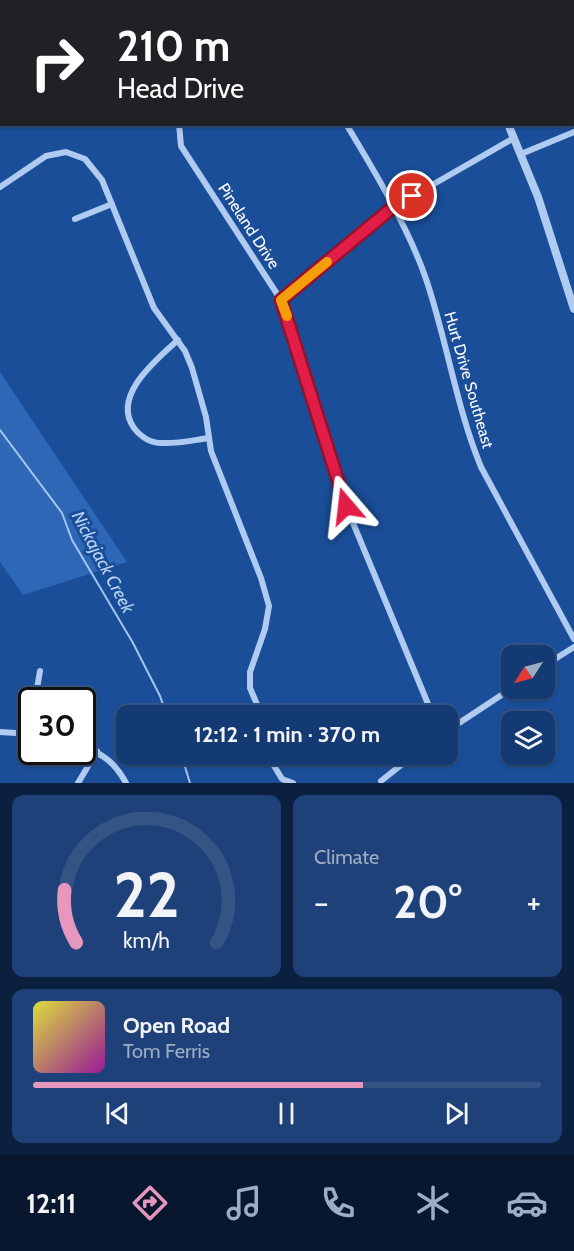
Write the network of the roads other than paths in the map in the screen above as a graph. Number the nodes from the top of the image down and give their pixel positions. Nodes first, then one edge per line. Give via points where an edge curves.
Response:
1 (178, 126) edge
2 (347, 126) edge
3 (509, 126) edge
4 (574, 132) edge
5 (514, 138) junction
6 (521, 154) junction
7 (0, 187) edge
8 (112, 204) junction
9 (392, 208) junction
10 (75, 219) dead end
11 (281, 300) junction
12 (574, 309) edge
13 (178, 340) junction
14 (209, 438) junction
15 (574, 639) edge
16 (574, 647) edge
17 (555, 659) edge
18 (39, 671) dead end
19 (37, 687) edge
20 (501, 695) edge
21 (257, 705) edge
22 (428, 705) edge
23 (458, 724) edge
24 (0, 732) edge
25 (18, 733) edge
26 (97, 751) joint
27 (274, 765) edge
28 (401, 765) edge
29 (381, 781) dead end
30 (78, 783) edge
31 (126, 783) edge
32 (293, 783) edge

1 - 11 street, Pineland Drive via 181,146
2 - 9 street, Hurt Drive Southeast
3 - 5 street
4 - 6 street
5 - 6 street
5 - 9 street
6 - 12 street
7 - 8 street via 46,156 66,152 93,166
8 - 10 street
8 - 13 street via 154,308
9 - 11 street
9 - 15 street, Hurt Drive Southeast via 426,279 481,467
11 - 22 street, Pineland Drive via 346,506
13 - 14 street via 192,368
13 - 14 street via 141,376 129,415 137,432 151,441
14 - 21 street via 268,606 266,628 250,672 250,688
16 - 17 street
18 - 19 street
20 - 23 street
24 - 25 street
26 - 30 street
26 - 31 street via 114,764
27 - 32 street via 282,779
28 - 29 street

